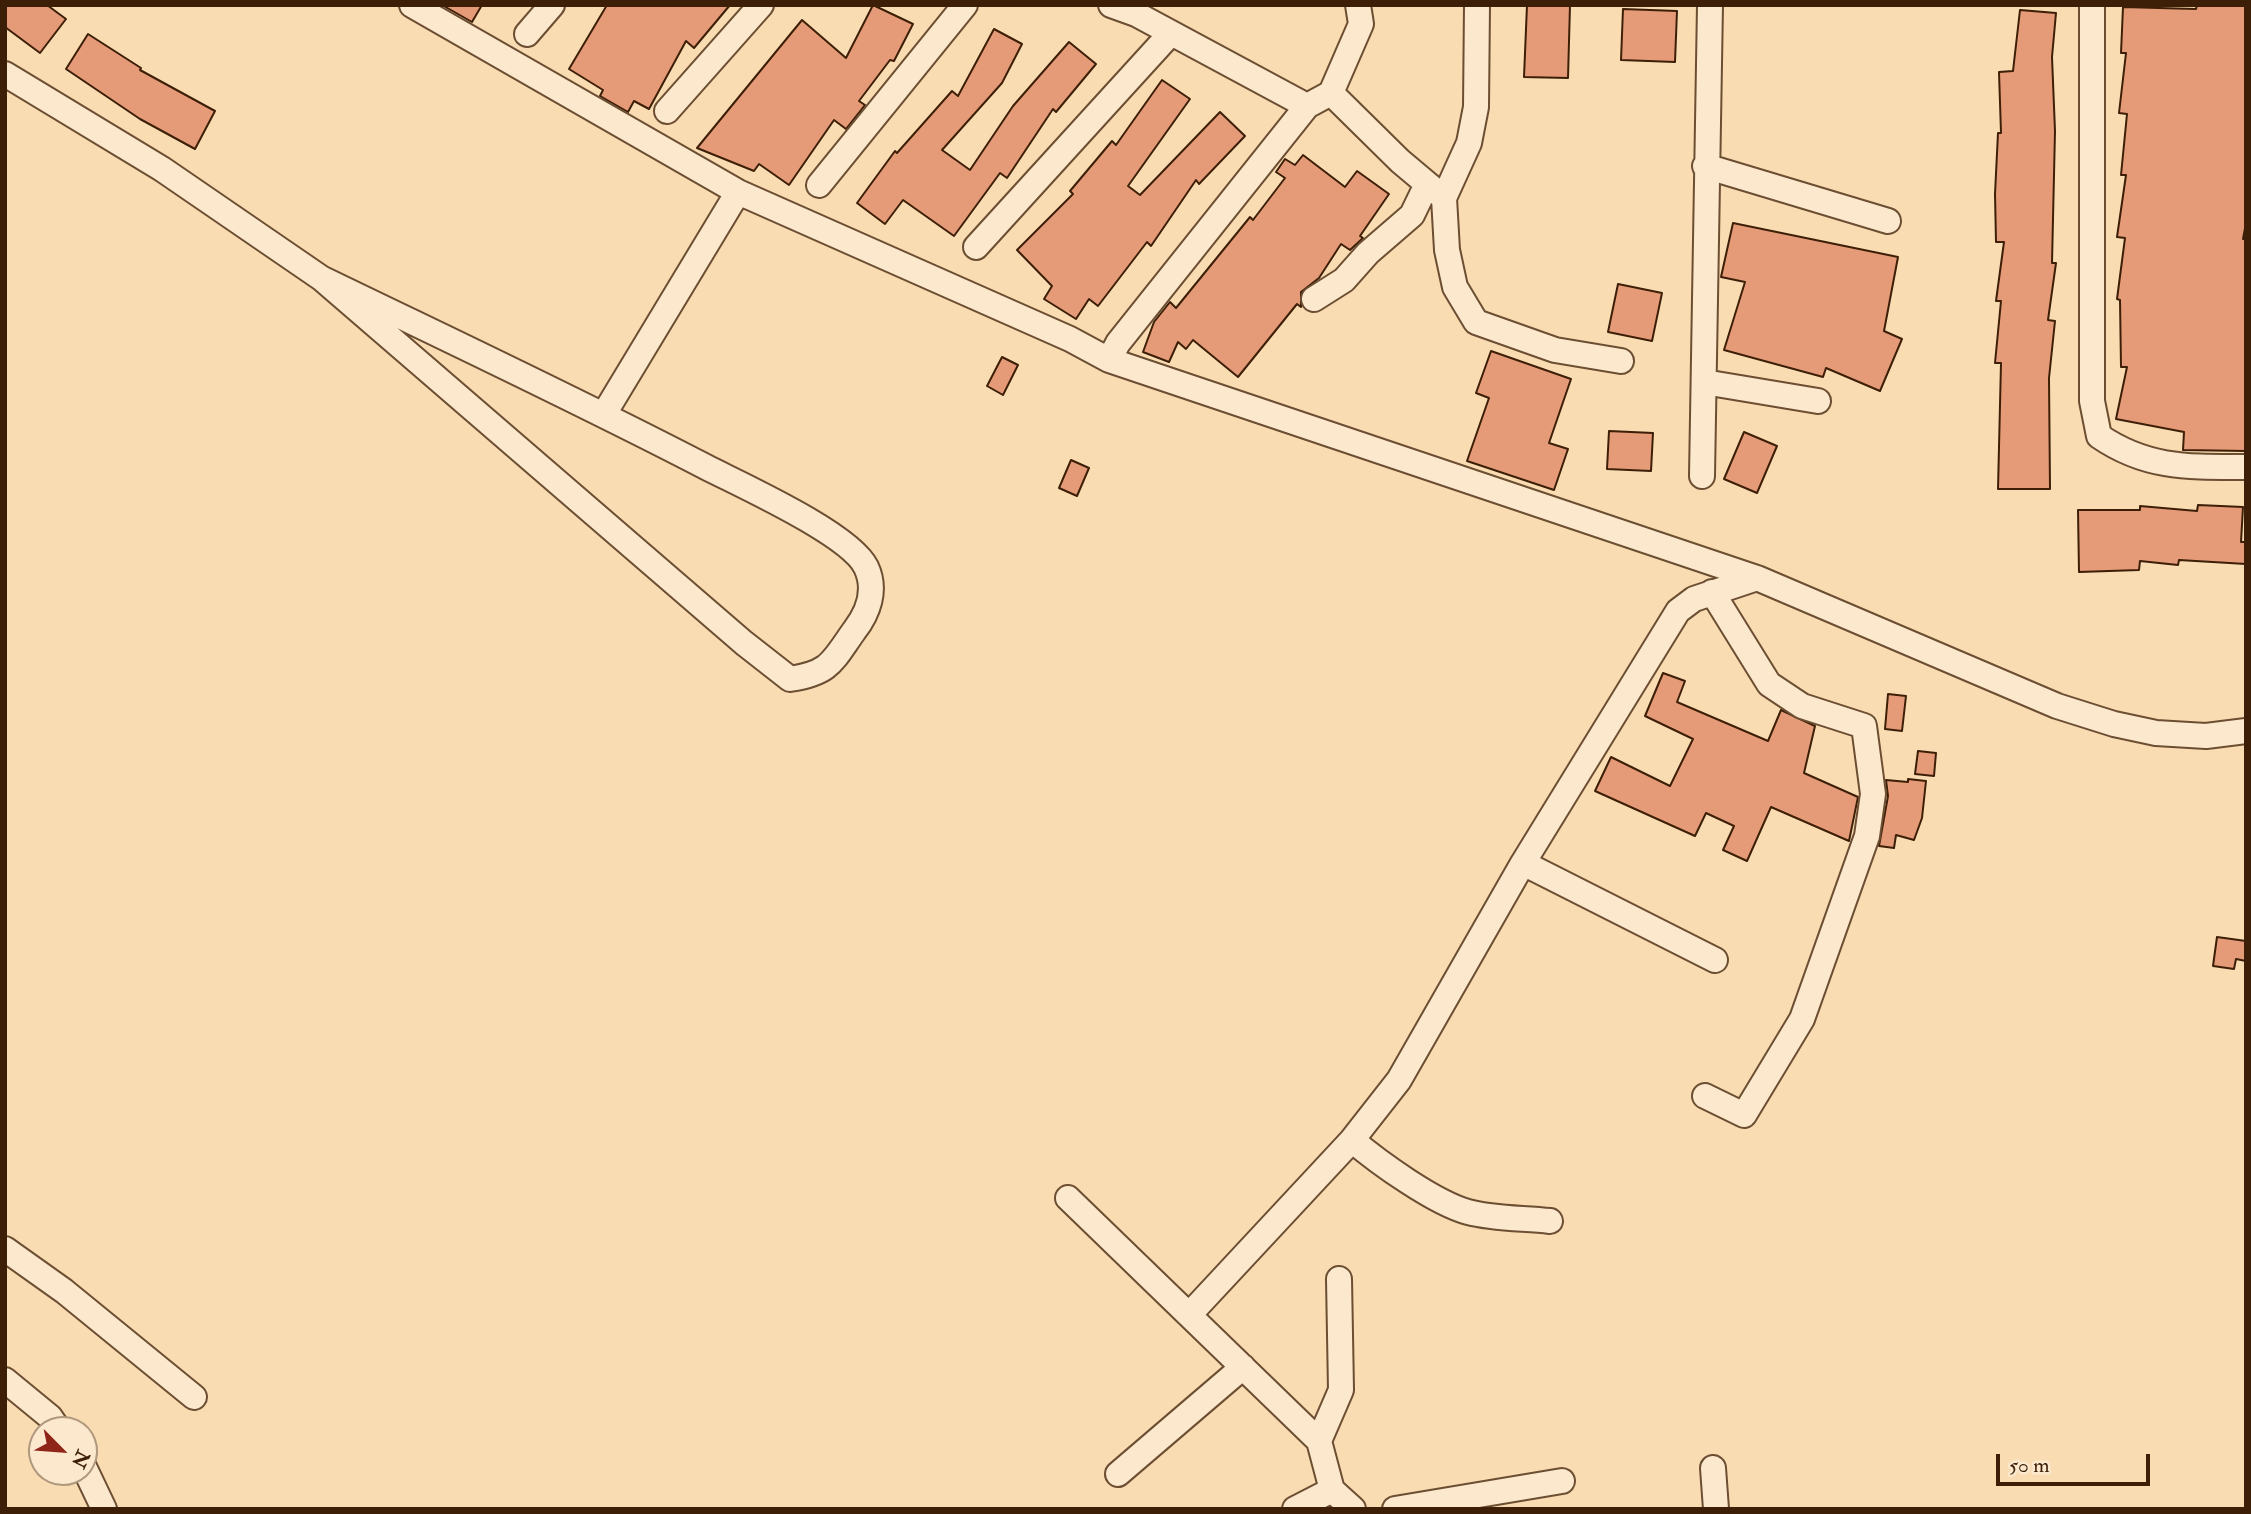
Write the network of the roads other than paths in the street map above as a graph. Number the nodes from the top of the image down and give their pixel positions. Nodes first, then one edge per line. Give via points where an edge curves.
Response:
1 (412, 5) edge
2 (552, 5) edge
3 (761, 5) edge
4 (965, 5) edge
5 (1111, 5) edge
6 (1358, 5) edge
7 (1477, 5) edge
8 (1710, 5) edge
9 (2092, 5) edge
10 (1171, 33) junction
11 (527, 34) dead end
12 (5, 74) edge
13 (1331, 93) junction
14 (1307, 106) junction
15 (667, 111) dead end
16 (1705, 166) junction
17 (819, 186) dead end
18 (1436, 191) junction
19 (738, 192) junction
20 (1888, 221) dead end
21 (976, 247) dead end
22 (321, 278) junction
23 (1314, 299) dead end
24 (1110, 360) junction
25 (1621, 361) dead end
26 (1704, 383) junction
27 (1818, 401) dead end
28 (604, 414) junction
29 (2246, 467) edge
30 (1702, 476) dead end
31 (1757, 578) junction
32 (1712, 592) junction
33 (2246, 731) edge
34 (1523, 863) junction
35 (1715, 960) dead end
36 (1704, 1096) dead end
37 (1352, 1140) junction
38 (1068, 1198) dead end
39 (1549, 1221) dead end
40 (5, 1249) edge
41 (1339, 1279) dead end
42 (1189, 1315) junction
43 (1242, 1367) junction
44 (5, 1380) edge
45 (194, 1397) dead end
46 (49, 1416) edge
47 (1319, 1441) junction
48 (1713, 1468) dead end
49 (1118, 1474) dead end
50 (1562, 1481) dead end
51 (93, 1486) edge
52 (1332, 1490) junction
53 (104, 1509) edge
54 (1295, 1509) edge
55 (1353, 1509) edge
56 (1395, 1509) edge
57 (1716, 1509) edge

1 - 19 street
2 - 11 street
3 - 15 street
4 - 17 street
5 - 10 street
6 - 13 street via 1361,24
7 - 18 street via 1472,131 1469,143
8 - 16 street
9 - 29 street via 2091,401 2099,436 2124,454 2182,467
10 - 14 street
10 - 21 street
12 - 22 street via 162,169
13 - 14 street
13 - 18 street
14 - 24 street via 1118,343
16 - 20 street
16 - 26 street
18 - 23 street via 1344,280
18 - 25 street via 1455,287 1476,322 1555,350
19 - 24 street
19 - 28 street
22 - 28 street
22 - 28 street via 790,679 826,670 866,615 871,588 866,567 854,552 805,518
24 - 31 street
26 - 27 street
26 - 30 street
31 - 32 street
31 - 33 street via 2057,706 2114,724 2206,736
32 - 34 street via 1693,599 1665,629
32 - 36 street via 1769,684 1802,706 1864,726 1873,794 1867,836 1802,1019 1778,1063 1744,1115
34 - 35 street
34 - 37 street via 1399,1080
37 - 39 street via 1448,1204 1468,1212
37 - 42 street
38 - 42 street
40 - 45 street
41 - 47 street via 1341,1390
42 - 43 street
43 - 47 street
43 - 49 street
44 - 46 street
47 - 52 street
48 - 57 street
50 - 56 street
51 - 53 street
52 - 54 street
52 - 55 street

